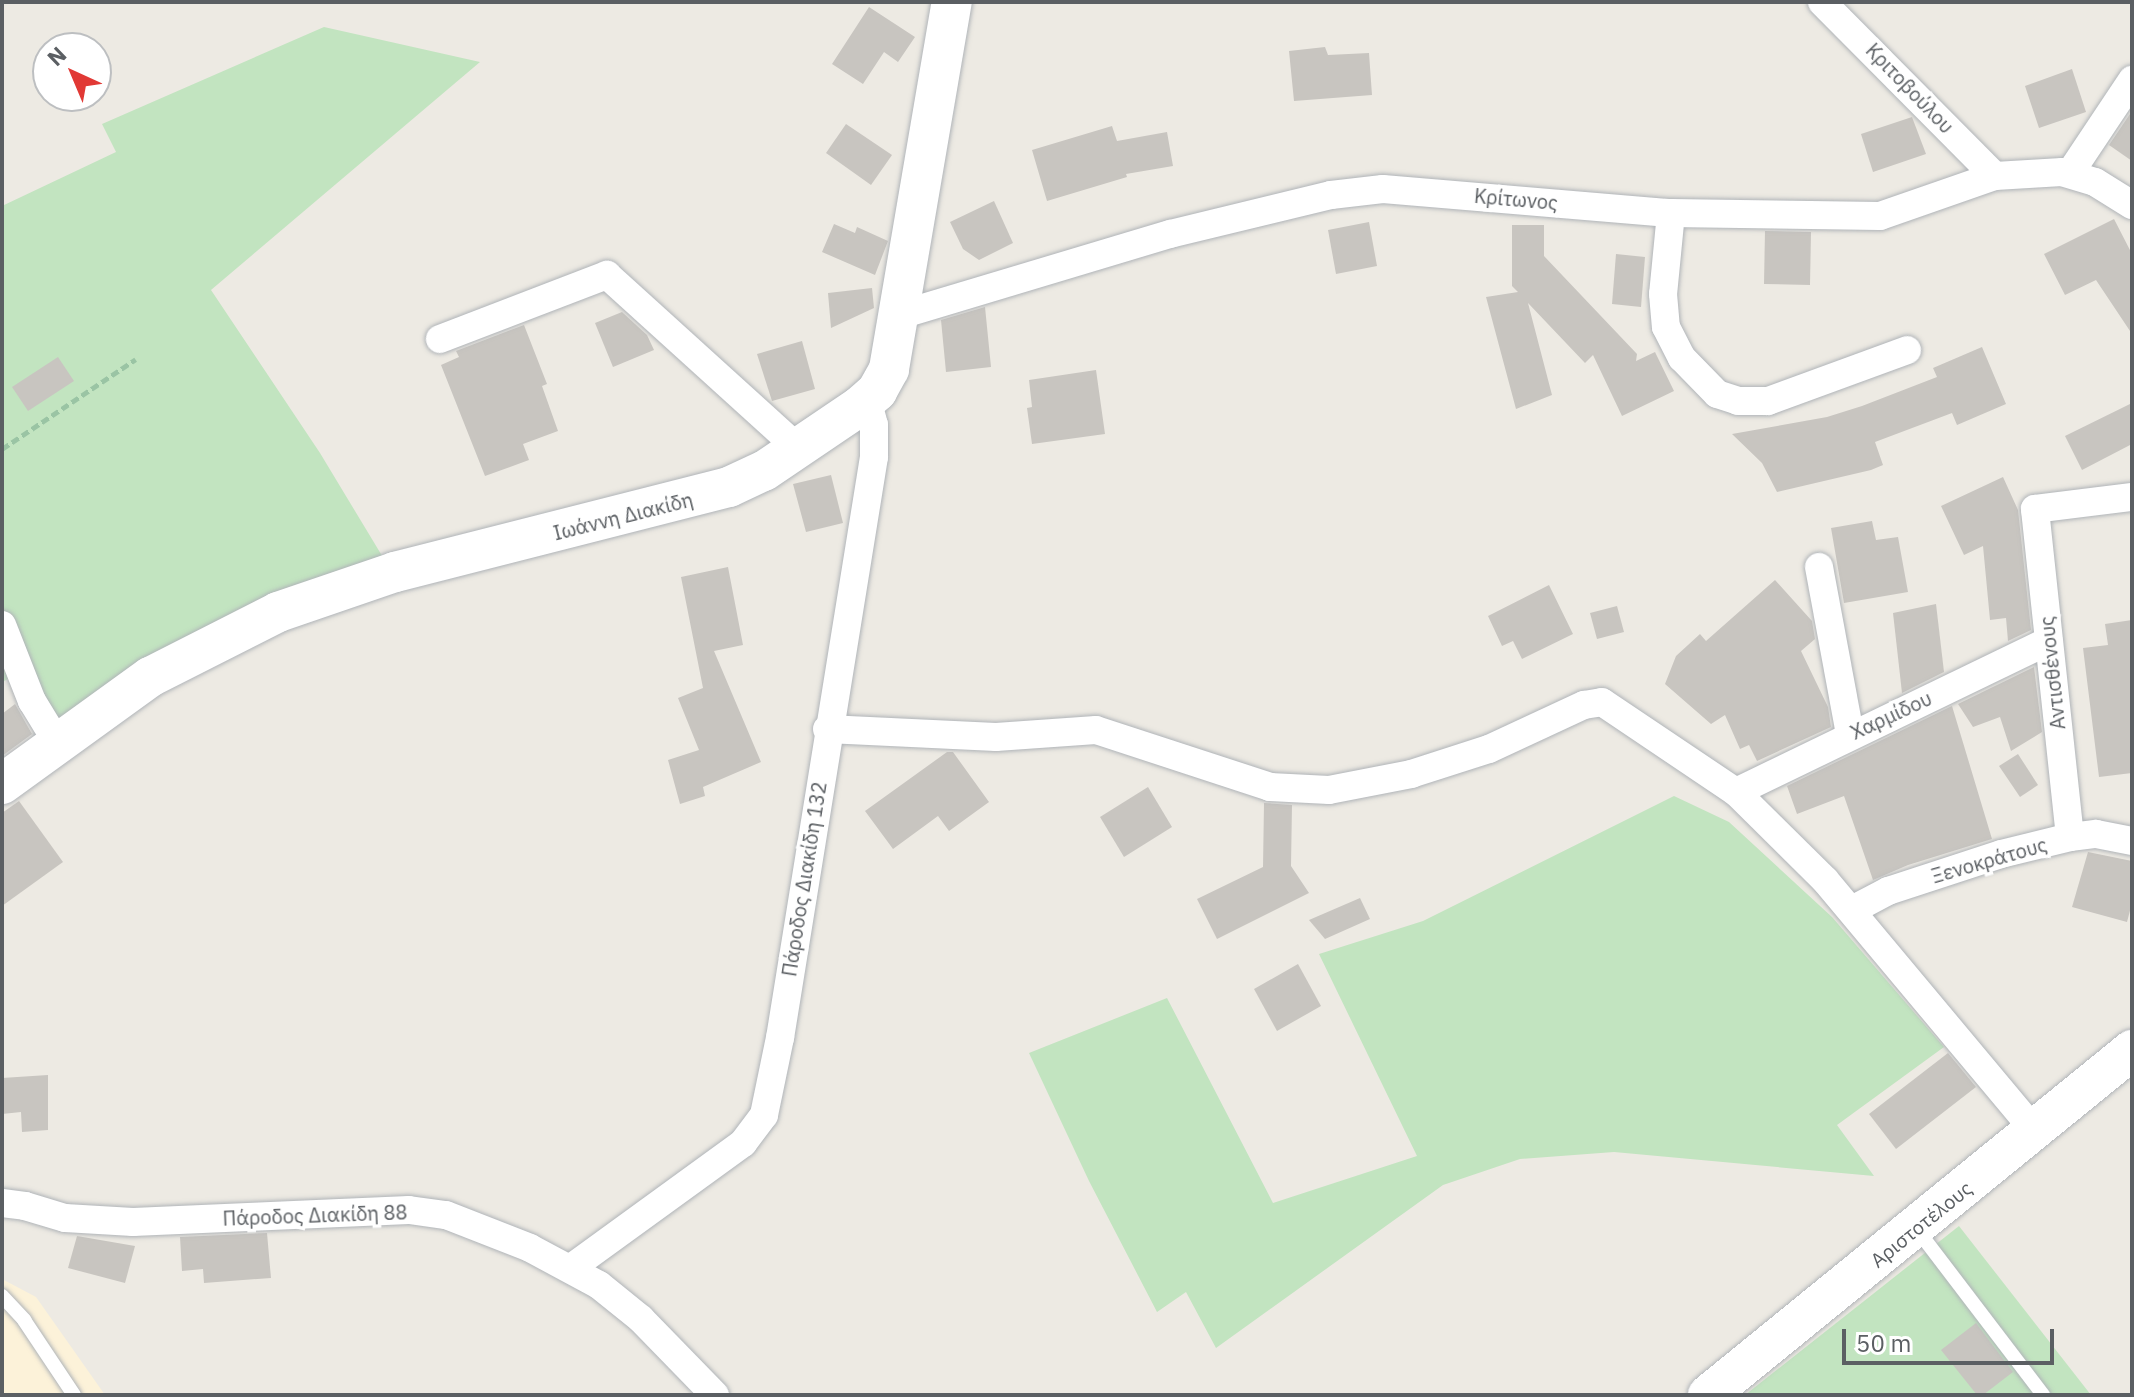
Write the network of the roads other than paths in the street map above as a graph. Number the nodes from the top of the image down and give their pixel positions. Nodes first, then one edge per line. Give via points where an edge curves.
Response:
1 (952, 2) edge
2 (1822, 2) edge
3 (2132, 80) edge
4 (2070, 173) junction
5 (1995, 176) junction
6 (2132, 205) edge
7 (1671, 213) junction
8 (900, 315) junction
9 (440, 339) dead end
10 (1907, 350) dead end
11 (867, 399) junction
12 (799, 449) junction
13 (2132, 497) edge
14 (1819, 567) dead end
15 (2, 625) edge
16 (2048, 641) junction
17 (827, 729) junction
18 (1850, 735) junction
19 (57, 742) junction
20 (2, 784) edge
21 (1736, 792) junction
22 (2070, 837) junction
23 (2132, 841) edge
24 (1852, 910) junction
25 (2132, 1050) edge
26 (2035, 1131) junction
27 (2, 1203) edge
28 (1916, 1228) junction
29 (571, 1268) junction
30 (2, 1296) edge
31 (74, 1395) edge
32 (715, 1395) edge
33 (1708, 1395) edge
34 (2043, 1395) edge

1 - 8 street, Ιωάννη Διακίδη
2 - 5 street, Κριτοβούλου
3 - 4 street
4 - 5 street, Κρίτωνος
4 - 6 street, Κρίτωνος
5 - 7 street, Κρίτωνος via 1885,215
7 - 8 street, Κρίτωνος via 1418,189 1355,191 1170,234
7 - 10 street via 1663,294 1666,327 1688,367 1717,394 1738,401 1768,401
8 - 11 street, Ιωάννη Διακίδη via 889,369
9 - 12 street via 607,275
11 - 12 street, Ιωάννη Διακίδη
11 - 17 street, Πάροδος Διακίδη 132 via 874,457
12 - 19 street, Ιωάννη Διακίδη via 745,481 711,493 395,572 292,606 162,670
13 - 16 street, Αντισθένους via 2035,509
14 - 18 street
15 - 19 street via 32,701
16 - 18 street, Χαρμίδου
16 - 22 street, Αντισθένους
17 - 21 street via 996,737 1096,730 1270,787 1329,790 1489,749 1584,705 1602,702
17 - 29 street, Πάροδος Διακίδη 132 via 764,1115 743,1143
18 - 21 street, Χαρμίδου
19 - 20 street, Ιωάννη Διακίδη
21 - 24 street
22 - 23 street, Ξενοκράτους via 2096,834
22 - 24 street, Ξενοκράτους via 1903,886
24 - 26 street
25 - 26 street, Αριστοτέλους
26 - 28 street, Αριστοτέλους
27 - 29 street, Πάροδος Διακίδη 88 via 65,1218 133,1222 427,1211 464,1221
28 - 33 street, Αριστοτέλους
28 - 34 lane
29 - 32 street, Πάροδος Διακίδη 88 via 641,1319
30 - 31 lane

